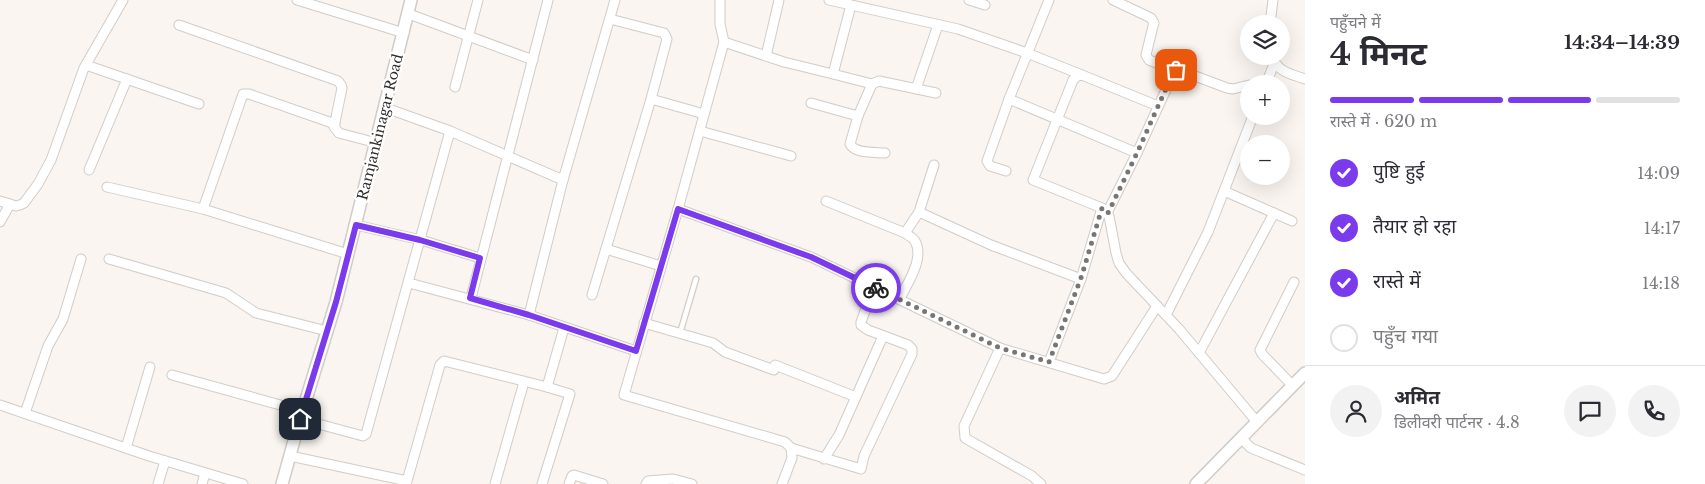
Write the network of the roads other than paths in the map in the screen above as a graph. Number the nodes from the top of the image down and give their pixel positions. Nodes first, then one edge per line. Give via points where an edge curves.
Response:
1 (123, 0) edge
2 (297, 0) edge
3 (411, 0) edge
4 (478, 0) edge
5 (548, 0) edge
6 (616, 0) edge
7 (720, 0) edge
8 (779, 0) edge
9 (830, 0) edge
10 (969, 0) edge
11 (1049, 0) edge
12 (1113, 0) edge
13 (1273, 0) edge
14 (851, 5) junction
15 (985, 5) dead end
16 (408, 14) junction
17 (1271, 15) edge
18 (610, 19) junction
19 (179, 25) dead end
20 (938, 25) junction
21 (404, 33) junction
22 (468, 36) junction
23 (724, 42) junction
24 (1027, 53) junction
25 (766, 56) junction
26 (533, 60) junction
27 (86, 65) junction
28 (1278, 65) edge
29 (1176, 70) junction
30 (833, 74) junction
31 (1082, 75) junction
32 (127, 79) junction
33 (1305, 79) edge
34 (872, 84) junction
35 (455, 87) dead end
36 (1240, 87) edge
37 (916, 89) junction
38 (936, 93) dead end
39 (1009, 98) junction
40 (651, 99) junction
41 (811, 103) dead end
42 (199, 104) dead end
43 (1158, 106) junction
44 (386, 108) junction
45 (704, 114) junction
46 (858, 116) junction
47 (1059, 119) junction
48 (335, 124) junction
49 (450, 131) junction
50 (700, 131) junction
51 (377, 143) junction
52 (885, 153) dead end
53 (1137, 153) junction
54 (791, 156) dead end
55 (507, 157) junction
56 (1240, 158) edge
57 (934, 165) dead end
58 (89, 170) dead end
59 (1006, 171) dead end
60 (563, 180) junction
61 (107, 187) dead end
62 (1224, 191) junction
63 (0, 201) edge
64 (826, 201) dead end
65 (10, 204) junction
66 (203, 209) junction
67 (678, 209) junction
68 (1104, 211) junction
69 (919, 212) junction
70 (1274, 213) junction
71 (1292, 221) dead end
72 (0, 222) edge
73 (356, 225) junction
74 (905, 233) junction
75 (420, 240) junction
76 (606, 249) junction
77 (348, 254) junction
78 (480, 258) junction
79 (81, 259) dead end
80 (108, 259) dead end
81 (661, 266) junction
82 (1081, 278) junction
83 (696, 280) dead end
84 (409, 282) junction
85 (1294, 282) dead end
86 (874, 287) junction
87 (592, 295) dead end
88 (470, 298) junction
89 (900, 299) junction
90 (1157, 306) junction
91 (529, 315) junction
92 (1166, 315) junction
93 (644, 323) junction
94 (564, 328) junction
95 (327, 331) junction
96 (680, 333) junction
97 (883, 336) junction
98 (1000, 348) junction
99 (636, 351) junction
100 (1199, 353) junction
101 (1049, 362) junction
102 (150, 367) dead end
103 (1305, 373) edge
104 (172, 375) dead end
105 (524, 382) junction
106 (547, 386) junction
107 (1293, 386) junction
108 (856, 397) junction
109 (0, 405) edge
110 (25, 413) junction
111 (301, 415) junction
112 (1256, 422) junction
113 (1241, 438) junction
114 (126, 448) junction
115 (791, 448) junction
116 (290, 456) junction
117 (824, 459) junction
118 (165, 461) junction
119 (1305, 470) edge
120 (205, 473) junction
121 (158, 484) edge
122 (202, 484) edge
123 (243, 484) edge
124 (282, 484) edge
125 (495, 484) edge
126 (542, 484) edge
127 (569, 484) edge
128 (603, 484) edge
129 (646, 484) edge
130 (692, 484) edge
131 (782, 484) edge
132 (1041, 484) edge
133 (1196, 484) edge

1 - 27 street
2 - 21 street
3 - 16 street, Ramjankinagar Road
4 - 22 street
5 - 26 street
6 - 18 street
7 - 23 street
8 - 25 street
9 - 14 street
10 - 15 street
11 - 24 street
12 - 29 street via 1151,18 1153,26 1146,55 1150,60
13 - 17 street
14 - 20 street
14 - 30 street
16 - 21 street, Ramjankinagar Road
16 - 22 street
18 - 40 street via 666,36
18 - 60 street
19 - 48 street via 342,84
20 - 24 street
20 - 37 street
21 - 44 street, Ramjankinagar Road
22 - 26 street
22 - 35 street
23 - 25 street
23 - 45 street
24 - 31 street
24 - 39 street
25 - 30 street
26 - 55 street
27 - 32 street
27 - 65 street via 47,170 24,203
28 - 33 street
29 - 36 street via 1226,88
29 - 43 street
30 - 34 street
31 - 43 street
31 - 47 street via 1073,80
32 - 42 street
32 - 58 street
34 - 37 street via 879,81
34 - 46 street
37 - 38 street
39 - 47 street
39 - 59 street via 987,160 990,166
40 - 45 street
40 - 76 street
41 - 46 street
43 - 53 street
44 - 49 street
44 - 51 street, Ramjankinagar Road
45 - 50 street
46 - 52 street via 850,144 852,148
47 - 53 street
47 - 68 street via 1033,180
48 - 51 street via 335,130 339,132
48 - 66 street via 243,94
49 - 55 street
49 - 75 street
50 - 54 street
50 - 67 street
51 - 73 street, Ramjankinagar Road
53 - 68 street
55 - 60 street
55 - 78 street
56 - 62 street
57 - 69 street
60 - 91 street
61 - 66 street
62 - 70 street
62 - 92 street via 1208,232
63 - 65 street
64 - 74 street
65 - 72 street
66 - 77 street
67 - 81 street
67 - 86 street via 811,257
68 - 82 street
68 - 90 street via 1119,263
69 - 74 street
69 - 82 street via 991,245
70 - 71 street
70 - 100 street
73 - 75 street
73 - 77 street, Ramjankinagar Road
74 - 89 street via 915,240 917,262
75 - 78 street
75 - 84 street
76 - 81 street
76 - 87 street
77 - 95 street, Ramjankinagar Road
78 - 88 street
79 - 110 street via 63,319 48,346
80 - 95 street via 226,292 256,313
81 - 93 street
82 - 101 street
83 - 96 lane
84 - 88 street
84 - 111 street via 366,434
85 - 107 street via 1260,350
86 - 89 street
86 - 97 street via 860,323
88 - 91 street
89 - 98 street
90 - 92 street
90 - 101 street via 1109,378
91 - 94 street
92 - 100 street
93 - 96 street
93 - 99 street
94 - 99 street
94 - 106 street
95 - 111 street, Ramjankinagar Road
96 - 108 street
97 - 108 street
97 - 117 street via 908,345 912,354 864,456 861,469
98 - 101 street
98 - 132 street via 964,426 965,438
99 - 115 street via 624,395 785,442
100 - 112 street
102 - 114 street
103 - 107 street
104 - 111 street
105 - 106 street
105 - 116 street via 441,362 407,481
105 - 125 street
106 - 126 street via 570,396
107 - 112 street
108 - 117 street
109 - 110 street
110 - 114 street
111 - 116 street, Ramjankinagar Road
112 - 113 street
113 - 119 street via 1251,448
113 - 133 street
114 - 118 street
115 - 117 street
115 - 131 street via 792,458
116 - 124 street, Ramjankinagar Road
118 - 120 street
118 - 121 street
120 - 122 street
120 - 123 street
127 - 128 street via 574,475
129 - 130 street via 648,481 673,479

